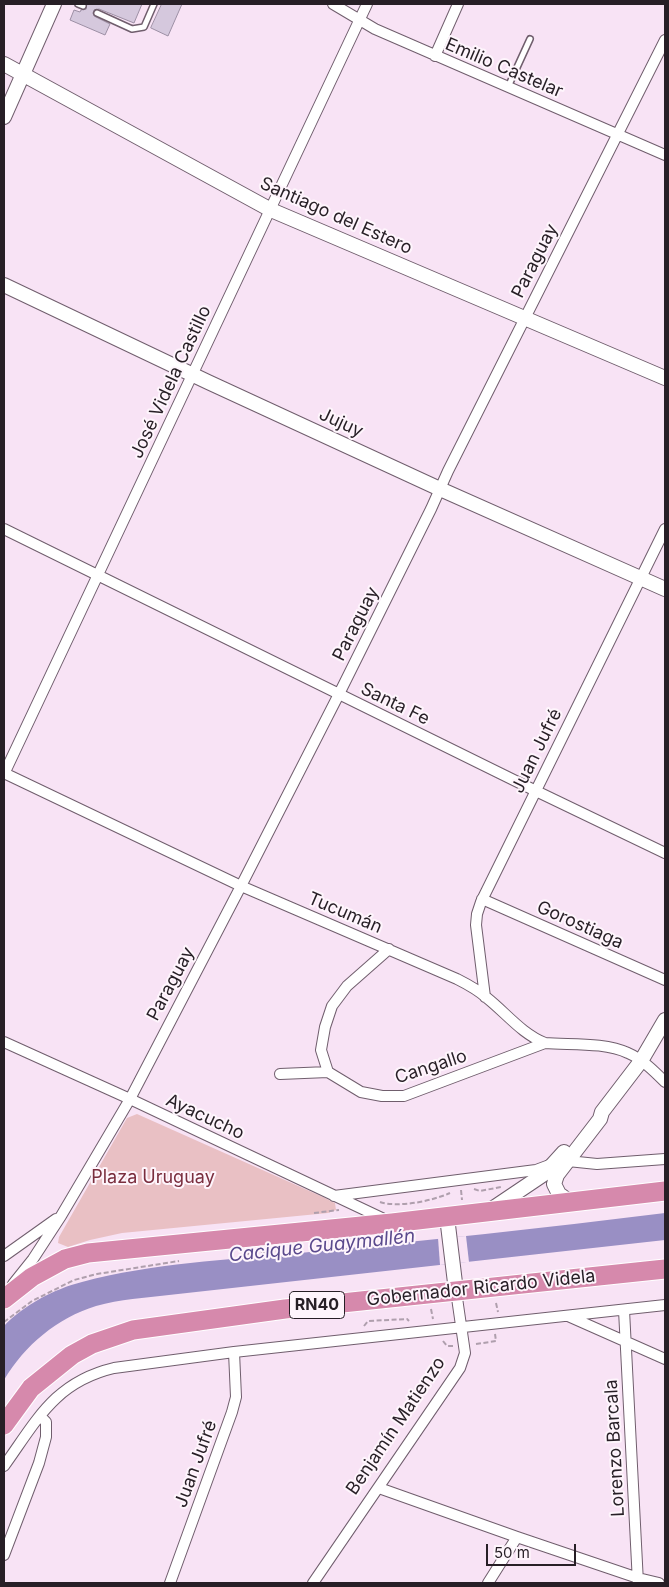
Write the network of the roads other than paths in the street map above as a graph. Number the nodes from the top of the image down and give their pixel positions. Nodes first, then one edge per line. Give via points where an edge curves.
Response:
1 (54, 4) edge
2 (154, 4) edge
3 (333, 4) edge
4 (367, 4) edge
5 (458, 4) edge
6 (98, 13) dead end
7 (360, 20) junction
8 (530, 38) dead end
9 (665, 40) edge
10 (435, 56) junction
11 (4, 64) edge
12 (23, 74) junction
13 (508, 87) junction
14 (4, 117) edge
15 (618, 134) junction
16 (665, 155) edge
17 (271, 210) junction
18 (4, 285) edge
19 (525, 318) junction
20 (193, 375) junction
21 (665, 378) edge
22 (440, 489) junction
23 (4, 529) edge
24 (665, 529) edge
25 (98, 575) junction
26 (640, 577) junction
27 (665, 589) edge
28 (339, 694) junction
29 (4, 773) edge
30 (536, 791) junction
31 (665, 853) edge
32 (241, 886) junction
33 (482, 899) junction
34 (389, 949) junction
35 (665, 980) edge
36 (486, 997) junction
37 (665, 1020) edge
38 (4, 1042) edge
39 (545, 1043) junction
40 (641, 1061) junction
41 (328, 1072) junction
42 (280, 1074) dead end
43 (665, 1082) edge
44 (130, 1099) junction
45 (665, 1159) edge
46 (561, 1162) junction
47 (665, 1190) edge
48 (334, 1196) junction
49 (570, 1202) junction
50 (488, 1211) junction
51 (61, 1216) junction
52 (447, 1217) junction
53 (392, 1223) junction
54 (4, 1256) edge
55 (665, 1268) edge
56 (456, 1290) junction
57 (4, 1298) edge
58 (665, 1305) edge
59 (624, 1310) junction
60 (567, 1316) junction
61 (462, 1327) junction
62 (625, 1340) junction
63 (234, 1352) junction
64 (665, 1359) edge
65 (40, 1416) junction
66 (4, 1425) edge
67 (4, 1466) edge
68 (379, 1488) junction
69 (517, 1537) junction
70 (4, 1555) edge
71 (638, 1581) edge
72 (170, 1583) edge
73 (313, 1583) edge
74 (488, 1583) edge
75 (659, 1583) edge

1 - 12 street
2 - 6 lane via 144,27 132,29
3 - 7 street, Emilio Castelar
4 - 7 street, José Videla Castillo
5 - 10 street
7 - 10 street, Emilio Castelar
7 - 17 street, José Videla Castillo
8 - 13 lane
9 - 15 street, Paraguay
10 - 13 street, Emilio Castelar
11 - 12 street, Santiago del Estero
12 - 14 street
12 - 17 street, Santiago del Estero
13 - 15 street, Emilio Castelar
15 - 16 street, Emilio Castelar
15 - 19 street, Paraguay
17 - 19 street, Santiago del Estero
17 - 20 street, José Videla Castillo
18 - 20 street, Jujuy
19 - 21 street, Santiago del Estero
19 - 22 street, Paraguay
20 - 22 street, Jujuy
20 - 25 street, José Videla Castillo
22 - 26 street, Jujuy
22 - 28 street, Paraguay
23 - 25 street, Santa Fe
24 - 26 street, Juan Jufré
25 - 28 street, Santa Fe
25 - 29 street, José Videla Castillo
26 - 27 street, Jujuy
26 - 30 street, Juan Jufré
28 - 30 street, Santa Fe
28 - 32 street, Paraguay
29 - 32 street, Tucumán
30 - 31 street, Santa Fe
30 - 33 street, Juan Jufré
32 - 34 street, Tucumán
32 - 44 street, Paraguay
33 - 35 street, Gorostiaga
33 - 36 street, Juan Jufré via 476,925
34 - 36 street, Tucumán via 457,979
34 - 41 street via 347,986 332,1006 321,1050
36 - 39 street, Tucumán via 528,1034
37 - 40 street
38 - 44 street, Ayacucho
39 - 40 street, Tucumán via 610,1047 628,1052
39 - 41 street, Cangallo via 404,1096 361,1092
40 - 43 street, Tucumán
40 - 46 street via 602,1112 595,1115
41 - 42 street
44 - 48 street, Ayacucho
44 - 51 street, Paraguay
45 - 46 street via 597,1164
46 - 48 street via 536,1170
46 - 49 street via 554,1184 559,1194
46 - 50 street
47 - 49 highway
48 - 53 street, Ayacucho
49 - 50 highway
50 - 52 highway
51 - 54 street, Paraguay
51 - 57 street, Paraguay
52 - 53 highway
52 - 56 street, Benjamín Matienzo
53 - 57 highway via 88,1253 65,1259 32,1277
55 - 56 highway, Gobernador Ricardo Videla / RN40
56 - 61 street, Benjamín Matienzo
56 - 66 highway, Gobernador Ricardo Videla / RN40 via 285,1309 133,1330 109,1337 72,1355 43,1377
58 - 59 street
59 - 60 street
59 - 62 street, Lorenzo Barcala
60 - 61 street
60 - 62 street
61 - 63 street
61 - 68 street, Benjamín Matienzo via 465,1353 460,1368
62 - 64 street
62 - 71 street, Lorenzo Barcala
63 - 65 street via 97,1372 60,1393
63 - 72 street, Juan Jufré via 236,1397 232,1412
65 - 67 street
65 - 70 street via 46,1422 46,1437
68 - 69 street
68 - 73 street, Benjamín Matienzo
69 - 71 street
69 - 74 street
71 - 75 street

